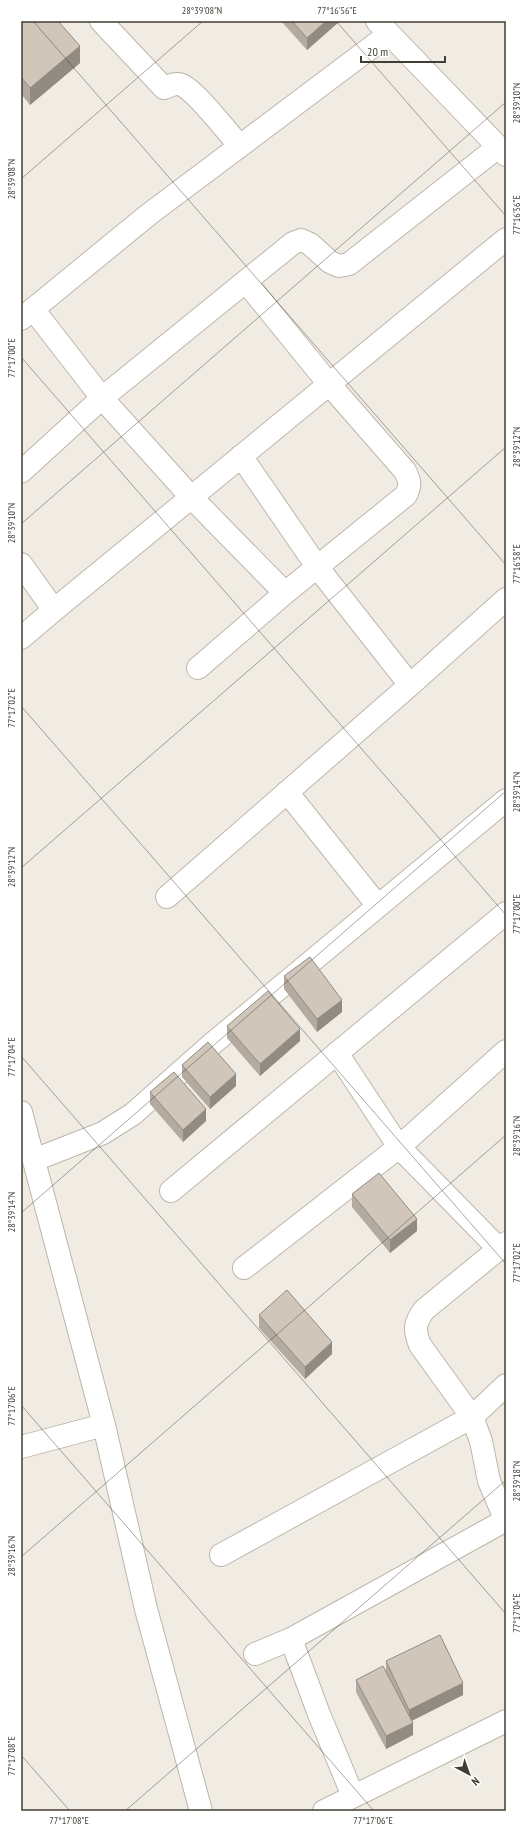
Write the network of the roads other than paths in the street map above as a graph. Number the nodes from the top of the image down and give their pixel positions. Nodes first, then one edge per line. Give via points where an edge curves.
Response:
1 (101, 21) edge
2 (383, 27) edge
3 (240, 146) junction
4 (502, 151) edge
5 (506, 239) edge
6 (246, 282) junction
7 (27, 314) edge
8 (329, 384) junction
9 (102, 398) junction
10 (240, 456) junction
11 (21, 472) edge
12 (191, 497) junction
13 (21, 564) edge
14 (318, 568) junction
15 (285, 594) junction
16 (506, 599) edge
17 (54, 610) junction
18 (21, 638) edge
19 (198, 668) dead end
20 (410, 685) junction
21 (287, 792) junction
22 (506, 800) edge
23 (167, 898) dead end
24 (378, 906) junction
25 (506, 913) edge
26 (506, 1051) edge
27 (337, 1053) junction
28 (21, 1112) edge
29 (399, 1147) junction
30 (34, 1160) junction
31 (171, 1191) dead end
32 (502, 1246) edge
33 (244, 1268) dead end
34 (506, 1385) edge
35 (472, 1417) junction
36 (104, 1425) junction
37 (21, 1447) edge
38 (506, 1520) edge
39 (221, 1555) dead end
40 (291, 1639) junction
41 (255, 1654) dead end
42 (506, 1721) edge
43 (353, 1796) junction
44 (201, 1811) edge
45 (324, 1811) edge

1 - 3 street via 164,88 174,84 181,85 200,101
2 - 3 street
2 - 4 street
3 - 7 street via 148,215
4 - 6 street via 349,264 339,266 330,262 310,244 301,240 292,243
5 - 8 street
6 - 8 street
6 - 9 street
7 - 9 street
8 - 10 street
8 - 14 street via 405,471 410,480 410,487 406,495
9 - 11 street
9 - 12 street
10 - 12 street
10 - 14 street
12 - 15 street
12 - 17 street
13 - 17 street
14 - 15 street
14 - 20 street
15 - 19 street
16 - 20 street
17 - 18 street
20 - 21 street
21 - 23 street
21 - 24 street
22 - 24 street
24 - 30 street via 212,1044 133,1114 103,1133
25 - 27 street
26 - 29 street
27 - 29 street
27 - 31 street
28 - 30 street
29 - 32 street
29 - 33 street
30 - 36 street
32 - 35 street via 424,1310 417,1321 416,1334 420,1345
34 - 35 street
35 - 38 street via 481,1441 489,1481
35 - 39 street
36 - 37 street
36 - 44 street via 146,1609
38 - 40 street
40 - 41 street
40 - 43 street
42 - 43 street
43 - 45 street

